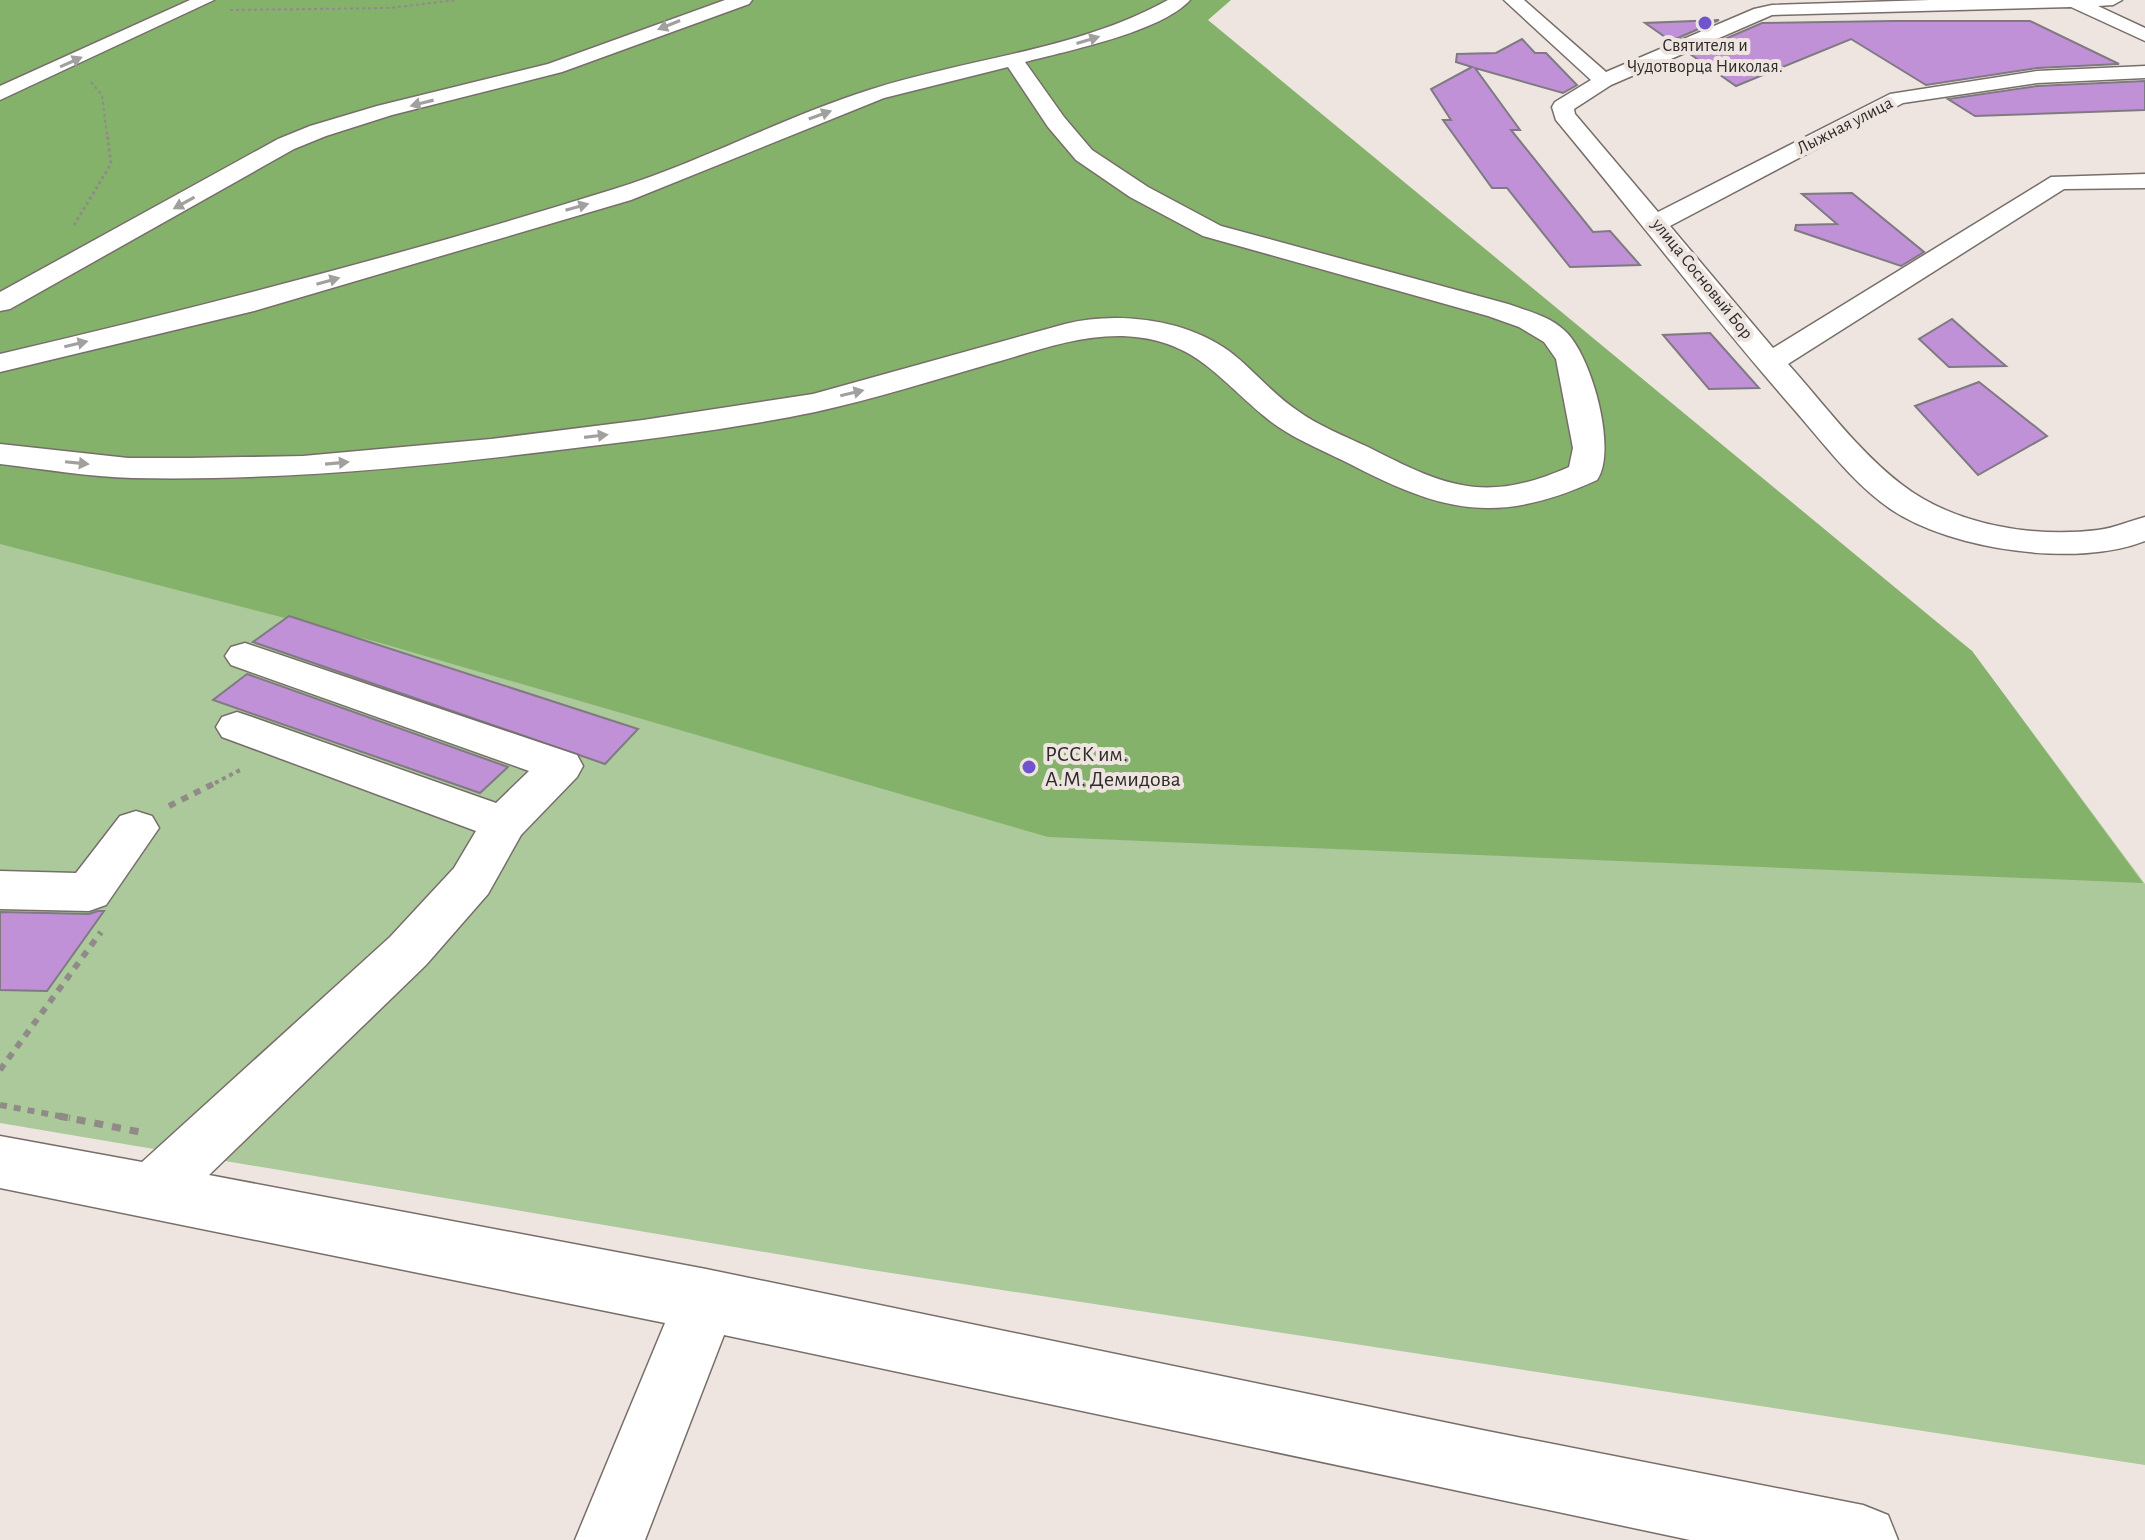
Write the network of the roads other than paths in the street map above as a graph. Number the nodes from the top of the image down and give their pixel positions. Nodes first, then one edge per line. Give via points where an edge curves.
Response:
1 (205, 0) edge
2 (743, 0) edge
3 (1181, 0) edge
4 (1513, 0) edge
5 (2113, 0) edge
6 (2074, 1) edge
7 (1942, 2) edge
8 (1726, 11) dead end
9 (1750, 17) junction
10 (2145, 35) edge
11 (1013, 60) junction
12 (2145, 72) edge
13 (1604, 81) junction
14 (0, 94) edge
15 (2145, 181) edge
16 (1657, 223) junction
17 (0, 303) edge
18 (0, 363) edge
19 (1769, 363) junction
20 (0, 454) edge
21 (2145, 528) edge
22 (245, 656) dead end
23 (237, 727) dead end
24 (504, 823) junction
25 (136, 828) road end
26 (0, 890) edge
27 (0, 1162) edge
28 (150, 1193) junction
29 (706, 1300) junction
30 (610, 1540) edge
31 (1863, 1540) edge

14 -> 1 street
2 -> 17 street via 594,56 324,127
11 -> 3 street via 1127,27
4 - 13 street
5 - 6 street
6 - 7 street
6 - 10 street
7 - 9 street via 1789,8
8 - 9 street
9 - 13 street
18 -> 11 street via 244,305 622,195 877,94
20 -> 11 street via 128,468 191,468 303,466 491,449 813,403 1100,327 1172,335 1206,348 1285,417 1437,494 1517,499 1585,473 1590,448 1571,358 1554,336 1498,310 1212,231 1084,155
12 - 16 street, Лыжная улица via 2037,77 1897,98
13 - 16 street, улица Сосновый Бор via 1563,107 1564,115
15 - 19 street via 2059,182
16 - 19 street, улица Сосновый Бор
19 - 21 street, улица Сосновый Бор via 1881,485 1925,514 2055,543 2097,543
22 - 24 street via 561,766
23 - 24 street
24 - 28 street via 471,881 408,951
25 - 26 street via 89,892
27 - 28 street
28 - 29 street
29 - 30 street
29 - 31 street

